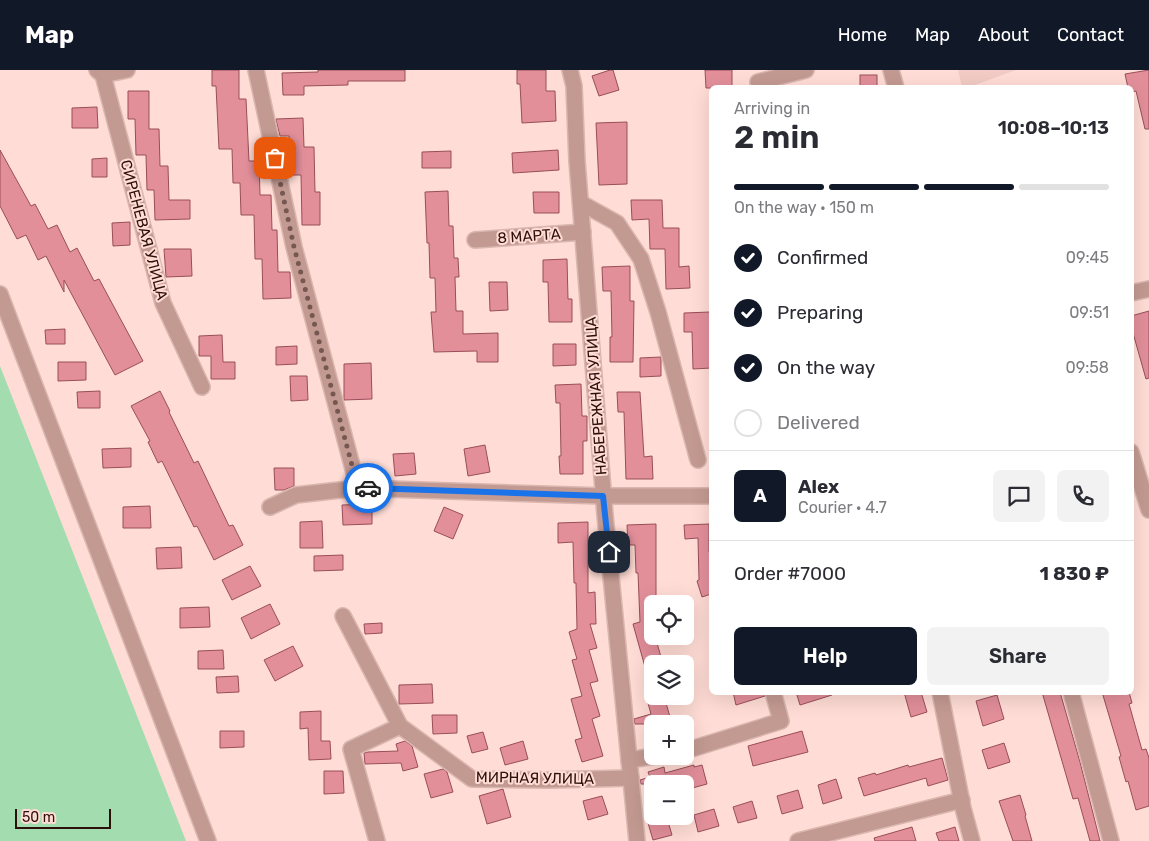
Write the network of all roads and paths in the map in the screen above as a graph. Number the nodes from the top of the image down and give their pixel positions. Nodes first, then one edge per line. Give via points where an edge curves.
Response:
1 (127, 70) edge
2 (256, 70) edge
3 (570, 70) edge
4 (806, 70) edge
5 (891, 70) edge
6 (100, 73) edge
7 (757, 80) edge
8 (895, 85) edge
9 (581, 204) junction
10 (583, 232) junction
11 (475, 240) dead end
12 (0, 294) edge
13 (202, 387) dead end
14 (698, 460) dead end
15 (1134, 462) edge
16 (358, 488) junction
17 (603, 496) junction
18 (709, 496) edge
19 (270, 507) dead end
20 (1149, 510) edge
21 (343, 616) dead end
22 (774, 695) edge
23 (941, 695) edge
24 (1072, 695) edge
25 (400, 726) junction
26 (694, 748) edge
27 (644, 758) edge
28 (629, 760) junction
29 (631, 778) junction
30 (962, 800) junction
31 (208, 841) edge
32 (377, 841) edge
33 (637, 841) edge
34 (798, 841) edge
35 (972, 841) edge
36 (1111, 841) edge

1 - 6 street
2 - 16 street via 294,247
3 - 9 street, НАБЕРЕЖНАЯ УЛИЦА via 574,86
4 - 7 street
5 - 8 street
6 - 13 street, СИРЕНЕВАЯ УЛИЦА via 163,303
9 - 10 street, НАБЕРЕЖНАЯ УЛИЦА
9 - 14 street via 617,223 641,260
10 - 11 street, 8 МАРТА
10 - 17 street, НАБЕРЕЖНАЯ УЛИЦА
12 - 31 street
15 - 20 street
16 - 17 street
16 - 19 street via 296,495
17 - 18 street
17 - 28 street, НАБЕРЕЖНАЯ УЛИЦА
21 - 25 street, МИРНАЯ УЛИЦА
22 - 26 street via 781,721
23 - 30 street
24 - 36 street
25 - 29 street, МИРНАЯ УЛИЦА via 472,779
25 - 32 street via 351,749
27 - 28 street
28 - 29 street, НАБЕРЕЖНАЯ УЛИЦА
29 - 33 street, НАБЕРЕЖНАЯ УЛИЦА
30 - 34 street
30 - 35 street

